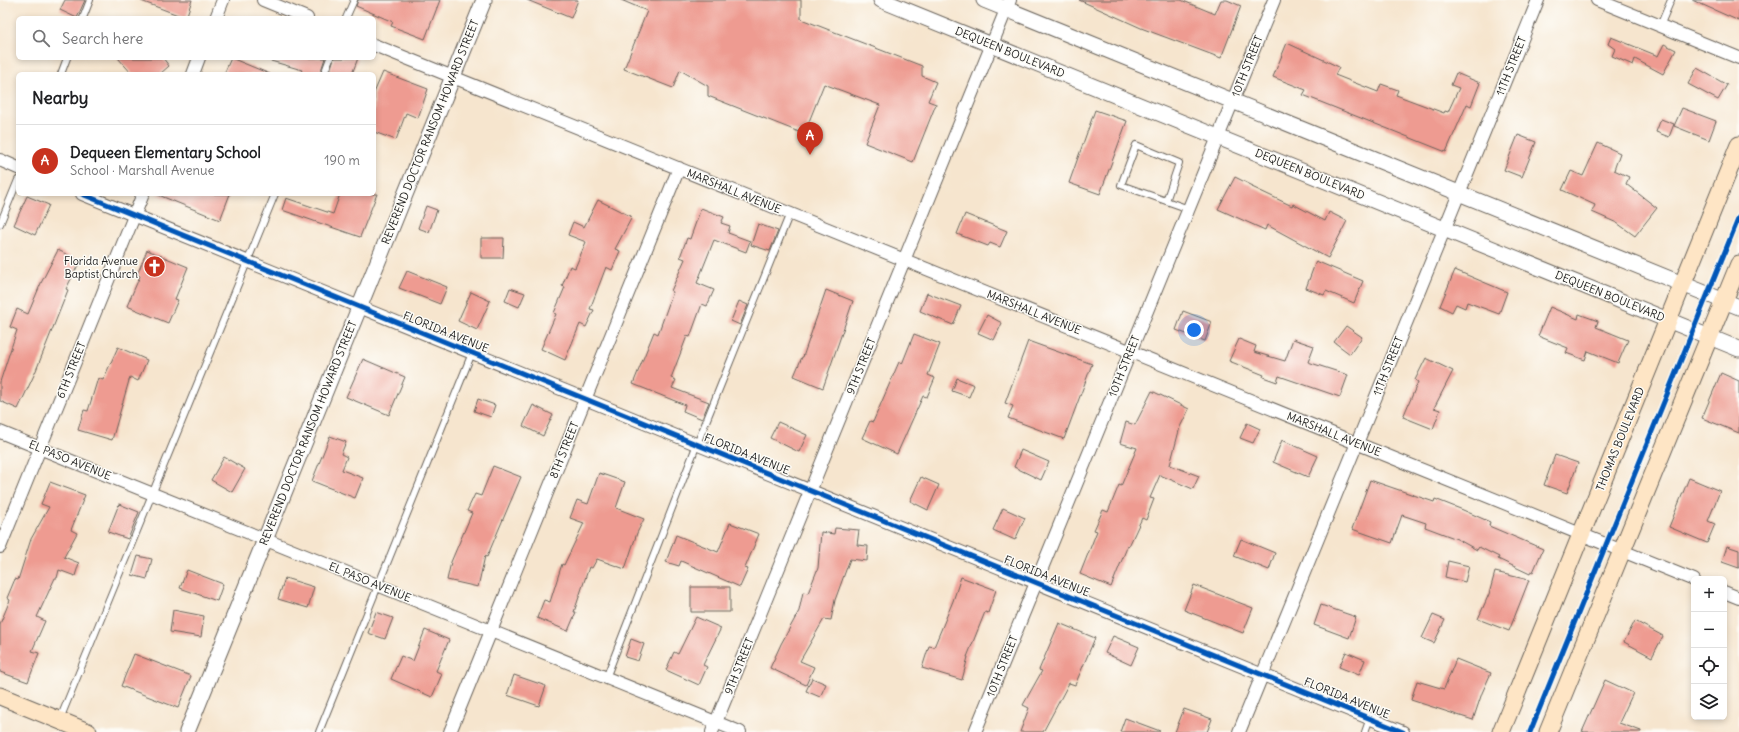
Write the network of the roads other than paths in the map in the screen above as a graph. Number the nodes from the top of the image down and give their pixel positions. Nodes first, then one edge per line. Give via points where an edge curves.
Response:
1 (90, 0) edge
2 (223, 0) edge
3 (263, 0) edge
4 (354, 0) edge
5 (484, 0) edge
6 (881, 0) edge
7 (984, 0) edge
8 (1274, 0) edge
9 (1538, 0) edge
10 (1597, 0) edge
11 (1671, 0) edge
12 (1008, 4) edge
13 (84, 16) edge
14 (217, 16) edge
15 (302, 16) edge
16 (347, 16) edge
17 (1660, 26) junction
18 (992, 45) junction
19 (376, 46) edge
20 (1739, 58) edge
21 (66, 60) edge
22 (198, 60) edge
23 (329, 60) edge
24 (61, 72) edge
25 (194, 72) edge
26 (325, 72) edge
27 (453, 77) junction
28 (1233, 101) junction
29 (1218, 137) junction
30 (1739, 145) edge
31 (0, 160) edge
32 (16, 167) edge
33 (679, 168) junction
34 (16, 185) edge
35 (1459, 193) junction
36 (87, 196) edge
37 (142, 196) edge
38 (274, 196) edge
39 (1166, 201) junction
40 (1189, 209) junction
41 (790, 213) junction
42 (134, 215) junction
43 (0, 224) edge
44 (1444, 229) junction
45 (904, 260) junction
46 (247, 261) junction
47 (1739, 264) edge
48 (1683, 284) junction
49 (1732, 304) edge
50 (359, 307) junction
51 (1668, 320) junction
52 (1709, 336) junction
53 (1739, 348) edge
54 (1130, 351) junction
55 (472, 353) junction
56 (585, 399) junction
57 (0, 432) edge
58 (1357, 443) junction
59 (697, 444) junction
60 (40, 448) junction
61 (811, 491) junction
62 (153, 494) junction
63 (1581, 534) junction
64 (265, 540) junction
65 (0, 547) edge
66 (1622, 550) junction
67 (1691, 579) edge
68 (1036, 582) junction
69 (378, 585) junction
70 (1727, 593) edge
71 (1739, 598) edge
72 (491, 631) junction
73 (1262, 675) junction
74 (606, 678) junction
75 (0, 696) edge
76 (1370, 718) junction
77 (60, 721) junction
78 (714, 727) edge
79 (88, 732) edge
80 (187, 732) edge
81 (319, 732) edge
82 (450, 732) edge
83 (740, 732) edge
84 (975, 732) edge
85 (1239, 732) edge
86 (1365, 732) edge
87 (1403, 732) edge
88 (1501, 732) edge
89 (1548, 732) edge

1 - 13 lane
2 - 14 street
3 - 15 street
4 - 16 lane
5 - 27 street, REVEREND DOCTOR RANSOM HOWARD STREET
6 - 18 street, DEQUEEN BOULEVARD
7 - 12 street
8 - 28 street, 10TH STREET
9 - 35 street, 11TH STREET
10 - 17 street
11 - 17 lane
12 - 18 street, 9TH STREET
12 - 28 street
17 - 20 street
18 - 29 street, DEQUEEN BOULEVARD
18 - 45 street, 9TH STREET
19 - 27 street, MARSHALL AVENUE
21 - 24 lane
22 - 25 street
23 - 26 lane
27 - 33 street, MARSHALL AVENUE
27 - 50 street, REVEREND DOCTOR RANSOM HOWARD STREET
28 - 29 street, 10TH STREET
28 - 35 street
29 - 40 street, 10TH STREET
29 - 44 street, DEQUEEN BOULEVARD
30 - 48 main road, THOMAS BOULEVARD
31 - 32 street
33 - 41 street, MARSHALL AVENUE
33 - 56 street, 8TH STREET
34 - 43 lane
35 - 44 street, 11TH STREET
35 - 48 street
36 - 42 street, FLORIDA AVENUE
37 - 42 street, 6TH STREET
38 - 46 lane
39 - 39 lane via 1121,185 1136,145 1180,163
39 - 40 lane
40 - 54 street, 10TH STREET
41 - 45 street, MARSHALL AVENUE
41 - 59 lane
42 - 46 street, FLORIDA AVENUE
42 - 60 street, 6TH STREET
44 - 51 street, DEQUEEN BOULEVARD
44 - 58 street, 11TH STREET
45 - 54 street, MARSHALL AVENUE
45 - 61 street, 9TH STREET
46 - 50 street, FLORIDA AVENUE
46 - 62 lane
47 - 49 main road
48 - 49 street
48 - 51 main road, THOMAS BOULEVARD
49 - 52 main road
50 - 55 street, FLORIDA AVENUE
50 - 64 street, REVEREND DOCTOR RANSOM HOWARD STREET
51 - 52 street, DEQUEEN BOULEVARD
51 - 63 main road, THOMAS BOULEVARD
52 - 53 street, DEQUEEN BOULEVARD
52 - 66 main road
54 - 58 street, MARSHALL AVENUE
54 - 68 street, 10TH STREET
55 - 56 street, FLORIDA AVENUE
55 - 69 lane
56 - 59 street, FLORIDA AVENUE
56 - 72 street, 8TH STREET
57 - 60 street, EL PASO AVENUE
58 - 63 street, MARSHALL AVENUE
58 - 73 street, 11TH STREET
59 - 61 street, FLORIDA AVENUE
59 - 74 lane
60 - 62 street, EL PASO AVENUE
60 - 65 street, 6TH STREET
61 - 68 street, FLORIDA AVENUE
61 - 78 street, 9TH STREET
62 - 64 street, EL PASO AVENUE
62 - 77 lane
63 - 66 street, MARSHALL AVENUE
63 - 88 main road, THOMAS BOULEVARD
64 - 69 street, EL PASO AVENUE
64 - 80 street, REVEREND DOCTOR RANSOM HOWARD STREET
66 - 67 street, MARSHALL AVENUE
66 - 89 main road
68 - 73 street, FLORIDA AVENUE
68 - 84 street, 10TH STREET
69 - 72 street, EL PASO AVENUE
69 - 81 lane
70 - 71 street
72 - 74 street, EL PASO AVENUE
72 - 82 street, 8TH STREET
73 - 76 street, FLORIDA AVENUE
73 - 85 street, 11TH STREET
74 - 78 street, EL PASO AVENUE
75 - 77 main road
76 - 86 lane
76 - 87 street, FLORIDA AVENUE
77 - 79 main road
78 - 83 street, EL PASO AVENUE

